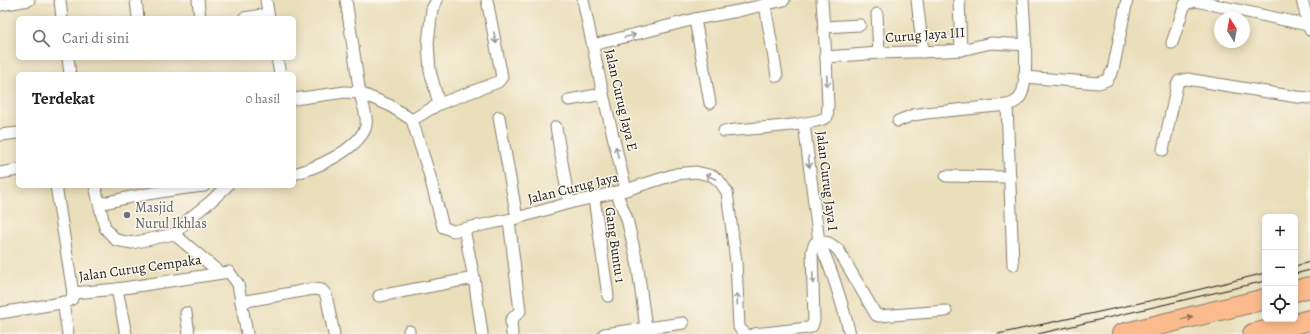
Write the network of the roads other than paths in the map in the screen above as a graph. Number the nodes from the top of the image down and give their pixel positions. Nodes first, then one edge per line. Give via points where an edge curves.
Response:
1 (29, 0) edge
2 (60, 0) edge
3 (136, 0) edge
4 (198, 0) edge
5 (266, 0) edge
6 (346, 0) edge
7 (487, 0) edge
8 (583, 0) edge
9 (784, 0) edge
10 (822, 0) edge
11 (917, 0) edge
12 (959, 0) edge
13 (1023, 0) edge
14 (1028, 0) edge
15 (1127, 0) edge
16 (1302, 0) edge
17 (436, 1) edge
18 (0, 5) edge
19 (765, 5) junction
20 (877, 14) dead end
21 (62, 16) edge
22 (138, 16) edge
23 (200, 16) edge
24 (268, 16) edge
25 (696, 19) junction
26 (860, 25) dead end
27 (824, 27) junction
28 (1309, 28) edge
29 (1172, 43) dead end
30 (593, 45) junction
31 (1026, 45) junction
32 (961, 50) junction
33 (923, 52) junction
34 (879, 53) junction
35 (826, 56) junction
36 (68, 60) edge
37 (277, 60) edge
38 (70, 72) edge
39 (280, 72) edge
40 (777, 76) dead end
41 (1024, 77) junction
42 (360, 93) junction
43 (603, 94) junction
44 (1310, 98) edge
45 (296, 99) edge
46 (569, 100) dead end
47 (710, 103) dead end
48 (439, 104) junction
49 (1007, 106) junction
50 (499, 117) dead end
51 (412, 120) junction
52 (898, 121) dead end
53 (804, 124) junction
54 (556, 127) dead end
55 (724, 131) dead end
56 (16, 134) edge
57 (0, 135) edge
58 (1163, 150) dead end
59 (16, 170) edge
60 (0, 173) edge
61 (296, 173) edge
62 (946, 176) dead end
63 (1010, 177) junction
64 (56, 188) edge
65 (96, 188) edge
66 (180, 188) edge
67 (224, 188) edge
68 (621, 191) junction
69 (594, 198) junction
70 (569, 203) junction
71 (100, 204) junction
72 (513, 219) junction
73 (464, 229) junction
74 (174, 234) junction
75 (819, 242) junction
76 (1013, 265) dead end
77 (219, 272) junction
78 (474, 278) junction
79 (1310, 288) edge
80 (117, 289) junction
81 (1298, 290) edge
82 (73, 293) junction
83 (379, 296) dead end
84 (608, 296) dead end
85 (1262, 300) edge
86 (63, 302) junction
87 (241, 302) junction
88 (946, 311) dead end
89 (0, 313) edge
90 (186, 313) dead end
91 (1310, 320) edge
92 (683, 323) dead end
93 (646, 328) junction
94 (68, 334) edge
95 (126, 334) edge
96 (189, 334) edge
97 (247, 334) edge
98 (334, 334) edge
99 (482, 334) edge
100 (512, 334) edge
101 (604, 334) edge
102 (746, 334) edge
103 (754, 334) edge
104 (850, 334) edge
105 (1122, 334) edge
106 (1253, 334) edge

1 - 18 street
2 - 21 street
3 - 22 street
4 - 23 street
5 - 24 street
6 - 42 street
7 -> 48 street via 502,77 498,82
8 - 30 street
9 - 19 street, Jalan Curug Jaya E
10 - 27 street
11 - 33 street
12 - 32 street
13 - 14 street
13 - 31 street
15 - 41 street via 1113,70 1107,80 1099,83
16 - 28 street
17 - 48 street via 432,9 428,43 430,71
19 - 25 street, Jalan Curug Jaya E
19 - 40 street
20 - 34 street
30 -> 25 street, Jalan Curug Jaya E
25 - 47 street
26 - 27 street
27 - 35 street
28 - 29 street via 1196,1 1185,4
30 - 43 street, Jalan Curug Jaya E
31 - 32 street, Curug Jaya III via 992,43
31 - 41 street
32 - 33 street, Curug Jaya III
33 - 34 street, Curug Jaya III
34 - 35 street, Curug Jaya III
35 -> 53 street via 827,117
36 - 38 street
37 - 39 street
41 - 49 street via 1020,98
42 - 45 street via 345,92
42 - 51 street via 388,105
42 - 61 street via 366,115 366,125 361,135 351,145 322,164
43 - 46 street
68 -> 43 street, Jalan Curug Jaya E
44 - 58 street via 1183,79 1177,85
48 - 51 street
49 - 52 street via 926,113
49 - 63 street
50 - 72 street
51 - 73 street, Jalan Curug Jaya via 443,227 453,231
53 - 55 street
53 -> 75 street, Jalan Curug Jaya I
54 - 70 street
56 - 57 street
59 - 60 street
62 - 63 street
63 - 76 street
64 - 82 street
65 - 71 street
66 - 71 street
67 - 74 street
68 - 69 street, Jalan Curug Jaya
68 - 93 street, Jalan Curug Jaya E via 637,262
102 -> 68 street, Jalan Curug Jaya via 739,327 736,262 727,192 720,182 713,176 696,172 676,174
69 - 70 street, Jalan Curug Jaya
69 - 84 street, Gang Buntu 1
70 - 72 street, Jalan Curug Jaya
71 - 74 street via 105,228 116,240 132,244
72 - 73 street, Jalan Curug Jaya
72 - 100 street via 520,311 510,320
73 - 78 street
74 - 77 street
75 - 88 street via 826,241 839,251 876,315
75 -> 103 street via 815,243 812,250 812,326
75 - 104 street via 844,308
77 - 80 street, Jalan Curug Cempaka
77 - 87 street via 229,272 234,277
78 - 83 street
78 - 99 street
79 - 81 highway
80 - 82 street, Jalan Curug Cempaka
80 - 95 street
82 - 86 street, Jalan Curug Cempaka via 72,298
105 -> 85 highway
86 - 89 street
86 - 94 street
87 - 97 street
87 - 98 street via 313,289 322,290 326,294
90 - 96 street
91 - 106 highway
92 - 93 street
93 - 101 street

